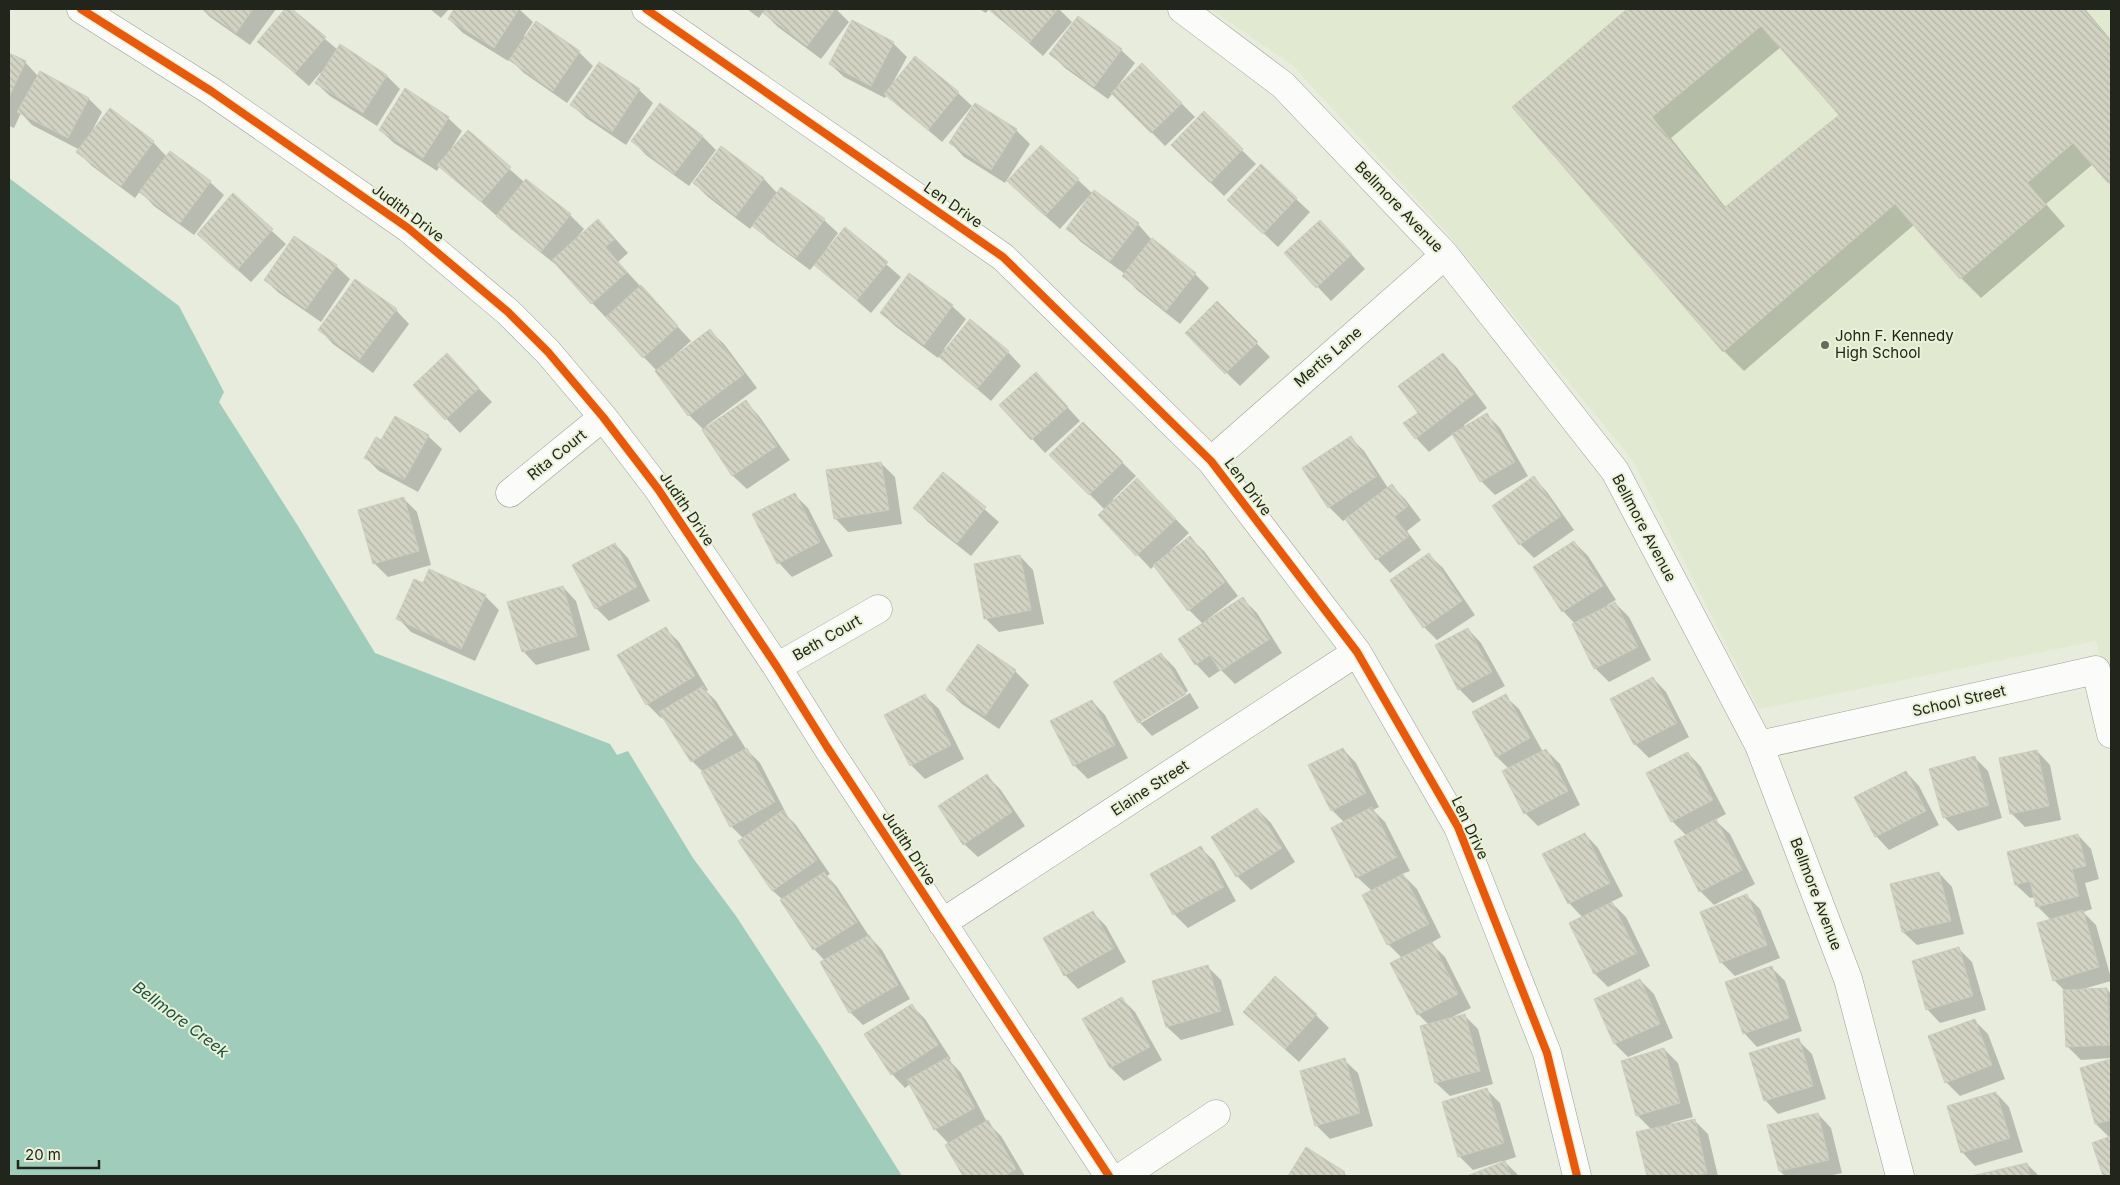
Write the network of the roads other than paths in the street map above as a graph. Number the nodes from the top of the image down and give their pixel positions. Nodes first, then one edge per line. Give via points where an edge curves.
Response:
1 (81, 9) edge
2 (646, 9) edge
3 (1182, 9) edge
4 (1445, 255) junction
5 (603, 418) junction
6 (1210, 460) junction
7 (510, 493) dead end
8 (878, 609) dead end
9 (1357, 652) junction
10 (777, 667) junction
11 (2111, 734) edge
12 (1759, 745) junction
13 (942, 923) junction
14 (1216, 1114) dead end
15 (1109, 1176) edge
16 (1123, 1176) edge
17 (1577, 1176) edge
18 (1900, 1176) edge

1 - 5 street, Judith Drive via 211,91 408,228 508,312 548,352
2 - 6 street, Len Drive via 1003,257
3 - 4 street, Bellmore Avenue via 1283,85
4 - 6 street, Mertis Lane
4 - 12 street, Bellmore Avenue via 1615,471
5 - 7 street, Rita Court
5 - 10 street, Judith Drive via 658,489
6 - 9 street, Len Drive
8 - 10 street, Beth Court
9 - 13 street, Elaine Street
9 - 17 street, Len Drive via 1458,827 1547,1053
10 - 13 street, Judith Drive
11 - 12 street, School Street via 2096,670
12 - 18 street, Bellmore Avenue via 1848,979
13 - 15 street, Judith Drive
14 - 16 street

